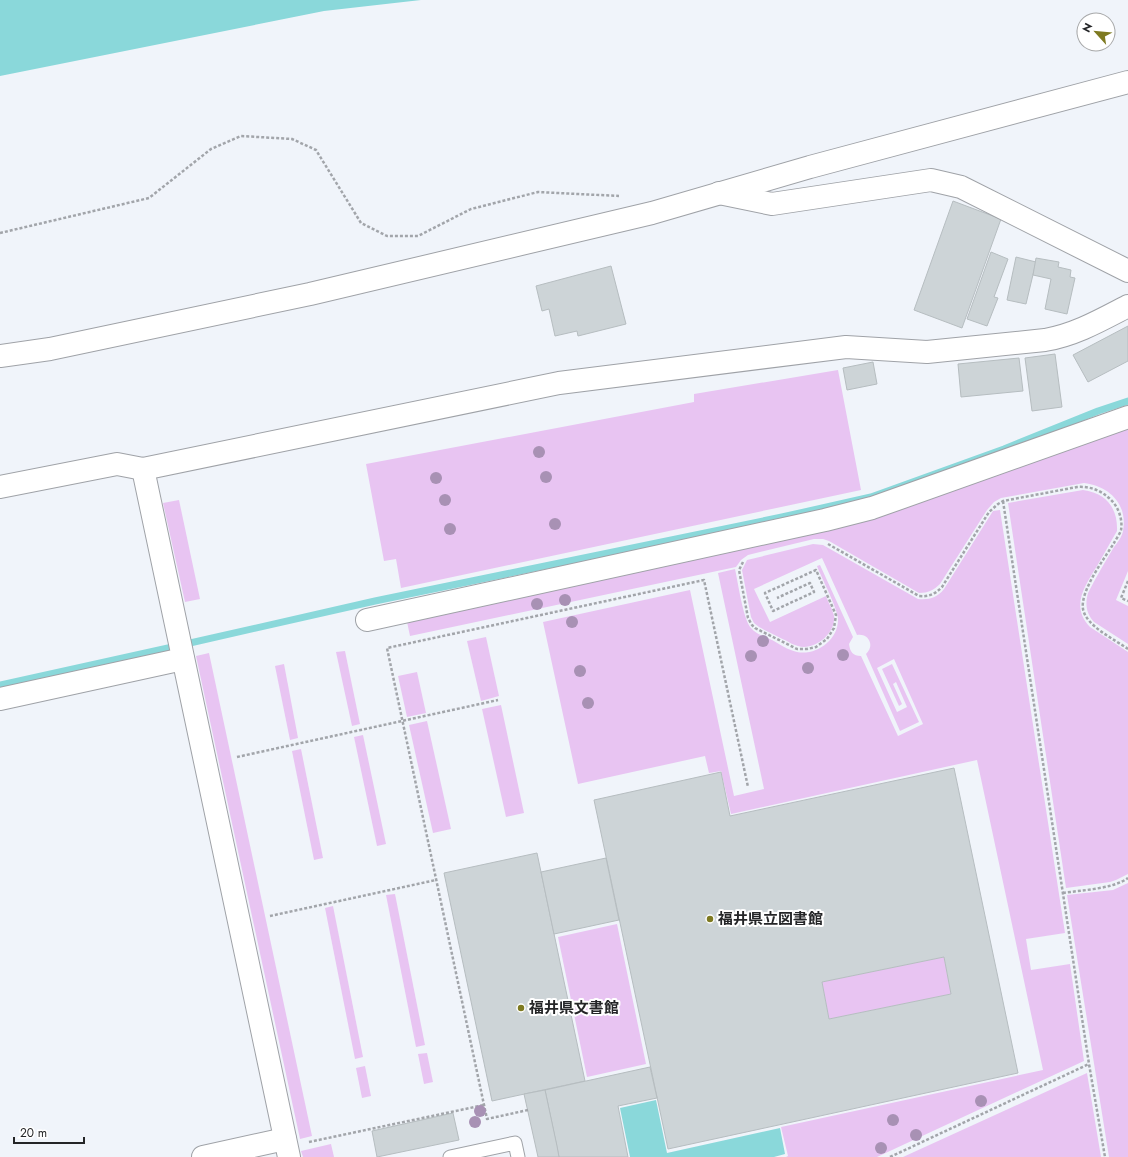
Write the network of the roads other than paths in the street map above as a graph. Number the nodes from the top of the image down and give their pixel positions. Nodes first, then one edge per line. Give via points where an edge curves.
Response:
1 (1128, 82) edge
2 (719, 193) junction
3 (1128, 271) edge
4 (1128, 306) edge
5 (0, 356) edge
6 (1128, 417) edge
7 (143, 469) junction
8 (0, 488) edge
9 (367, 620) dead end
10 (183, 657) junction
11 (0, 699) edge
12 (287, 1148) edge
13 (203, 1157) edge
14 (450, 1157) edge
15 (518, 1157) edge

1 - 2 street
2 - 3 street via 772,204 931,180 961,187
2 - 5 street via 652,213 310,294 50,349
4 - 7 street via 1082,330 1045,340 927,352 846,347 559,383
6 - 9 street via 872,508
7 - 8 street via 118,464
7 - 10 street
10 - 11 street
10 - 12 street
12 - 13 street
14 - 15 lane via 515,1143

